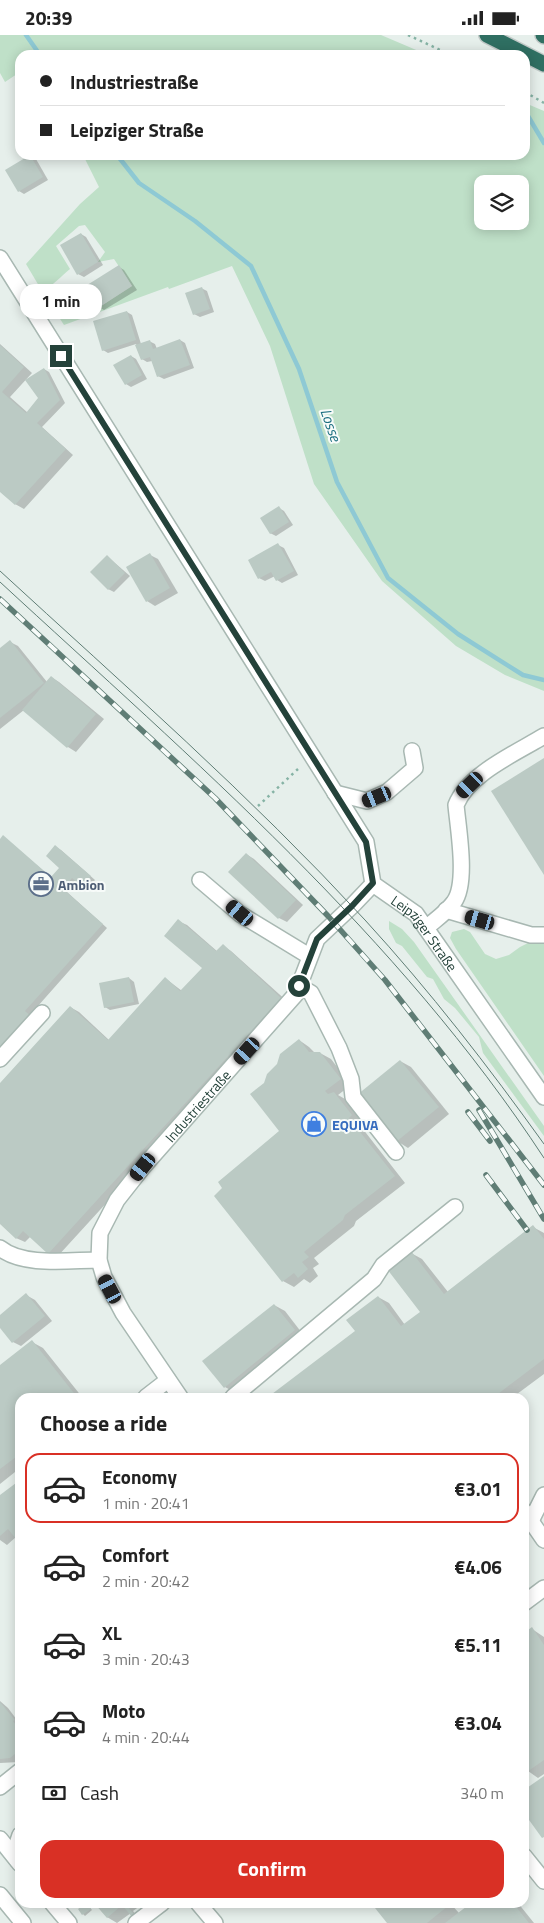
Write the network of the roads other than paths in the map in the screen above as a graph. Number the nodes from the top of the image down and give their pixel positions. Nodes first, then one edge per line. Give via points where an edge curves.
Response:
1 (487, 35) edge
2 (516, 50) edge
3 (530, 57) edge
4 (544, 64) edge
5 (0, 258) edge
6 (544, 736) edge
7 (412, 751) dead end
8 (335, 793) junction
9 (200, 880) dead end
10 (373, 883) junction
11 (446, 911) junction
12 (426, 928) junction
13 (544, 935) edge
14 (309, 956) junction
15 (299, 986) junction
16 (42, 1013) dead end
17 (0, 1059) edge
18 (544, 1097) edge
19 (396, 1152) dead end
20 (455, 1207) dead end
21 (0, 1248) edge
22 (99, 1260) junction
23 (168, 1380) junction
24 (151, 1393) edge
25 (177, 1393) edge
26 (239, 1393) edge
27 (544, 1495) edge
28 (529, 1514) edge
29 (529, 1522) edge
30 (544, 1540) edge
31 (544, 1588) edge
32 (529, 1599) edge
33 (15, 1775) edge
34 (0, 1787) edge
35 (0, 1839) edge
36 (15, 1858) edge
37 (529, 1862) edge
38 (544, 1881) edge
39 (0, 1895) edge
40 (56, 1908) edge
41 (156, 1908) edge
42 (202, 1908) edge
43 (23, 1923) edge
44 (69, 1923) edge
45 (136, 1923) edge
46 (216, 1923) edge

1 - 2 highway
3 - 4 highway
5 - 8 street
6 - 11 street via 480,776 460,795 456,805 460,891
7 - 8 street via 415,769 387,793 367,801
8 - 10 street via 366,842
9 - 14 street via 240,913
10 - 12 street, Leipziger Straße via 416,914
10 - 14 street, Industriestraße via 317,939
11 - 12 street
11 - 13 street via 531,935
12 - 18 street, Leipziger Straße
14 - 15 street, Industriestraße
15 - 19 street via 312,993 351,1079 353,1097
15 - 22 street, Industriestraße via 117,1200 100,1233
16 - 17 street
20 - 26 street via 383,1265 374,1279
21 - 22 street via 7,1253 48,1262
22 - 23 street, Industriestraße via 123,1313
23 - 24 street
23 - 25 street, Industriestraße
27 - 28 street
29 - 30 street
31 - 32 street
33 - 34 street
35 - 36 street
37 - 38 street
39 - 43 street
40 - 44 street
41 - 45 street
42 - 46 street

